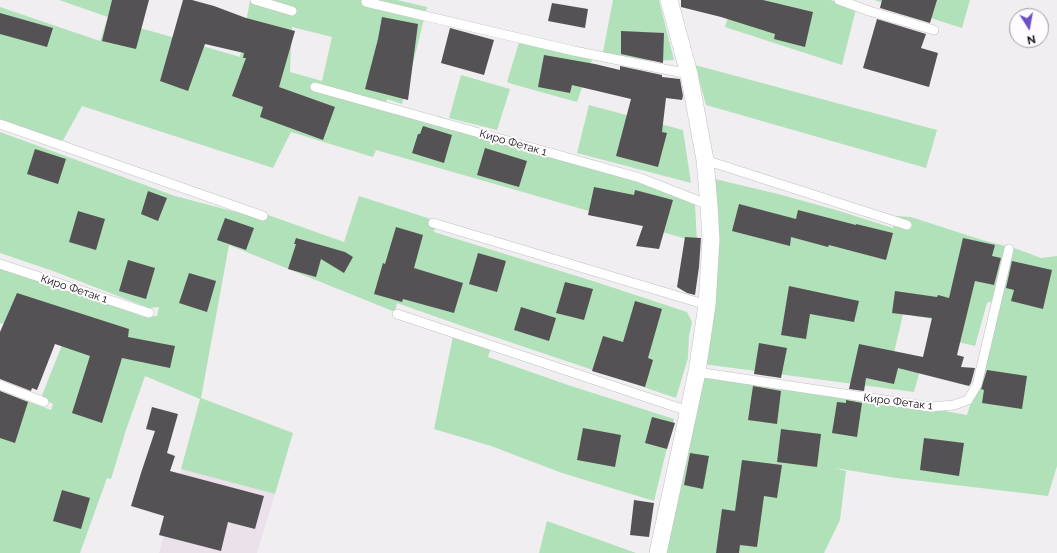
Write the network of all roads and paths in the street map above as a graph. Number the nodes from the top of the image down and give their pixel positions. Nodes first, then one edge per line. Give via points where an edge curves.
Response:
1 (255, 0) edge
2 (669, 0) edge
3 (839, 0) edge
4 (366, 2) dead end
5 (292, 11) dead end
6 (934, 30) dead end
7 (689, 74) junction
8 (315, 87) dead end
9 (0, 124) edge
10 (705, 160) junction
11 (709, 205) junction
12 (263, 216) dead end
13 (433, 223) dead end
14 (907, 225) dead end
15 (1009, 249) dead end
16 (0, 264) edge
17 (707, 305) junction
18 (149, 314) dead end
19 (397, 314) dead end
20 (697, 372) junction
21 (0, 385) edge
22 (44, 402) dead end
23 (688, 411) junction
24 (658, 553) edge

1 - 5 lane
2 - 7 street
3 - 6 lane
4 - 7 lane via 574,51
7 - 10 street
8 - 11 lane, Киро Фетак 1 via 640,178
9 - 12 lane
10 - 11 street
10 - 14 lane
11 - 17 street via 711,240
13 - 17 lane
15 - 20 lane, Киро Фетак 1 via 977,385 968,400 954,405 931,407
16 - 18 lane, Киро Фетак 1
17 - 20 street
19 - 23 lane
20 - 23 street
21 - 22 lane
23 - 24 street

